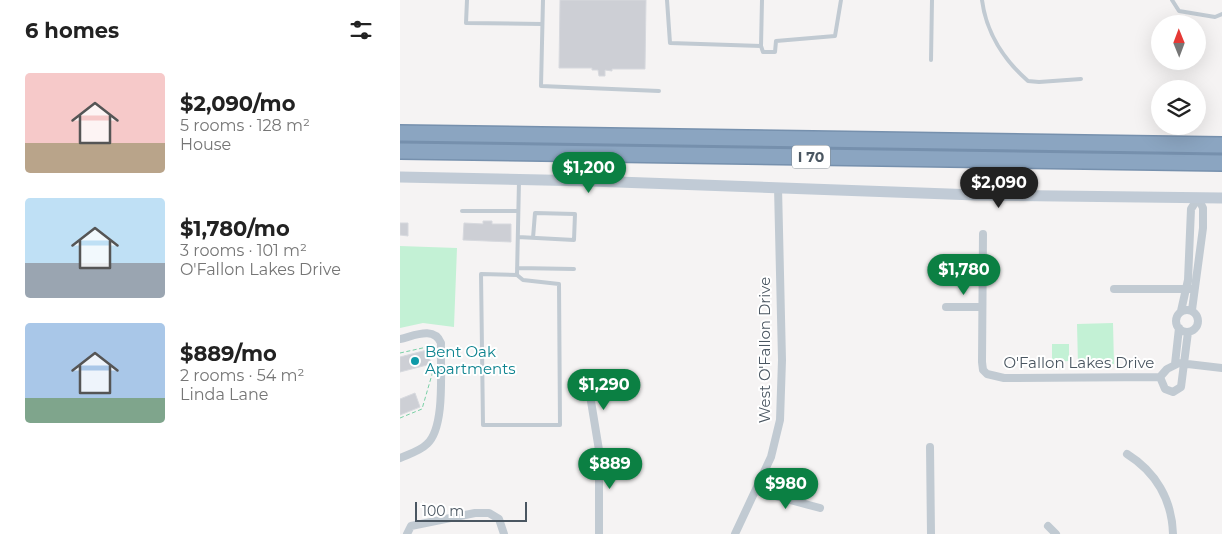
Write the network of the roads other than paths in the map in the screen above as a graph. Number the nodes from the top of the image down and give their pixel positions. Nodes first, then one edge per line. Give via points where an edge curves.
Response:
1 (467, 0) edge
2 (543, 0) edge
3 (667, 0) edge
4 (762, 0) edge
5 (841, 0) edge
6 (932, 0) edge
7 (982, 0) edge
8 (1172, 0) edge
9 (1222, 14) edge
10 (542, 24) junction
11 (761, 46) junction
12 (931, 60) dead end
13 (1081, 79) dead end
14 (659, 91) dead end
15 (400, 133) edge
16 (1222, 145) edge
17 (400, 151) edge
18 (1222, 163) edge
19 (400, 177) edge
20 (519, 178) junction
21 (778, 187) junction
22 (1198, 198) junction
23 (1222, 198) edge
24 (462, 211) dead end
25 (518, 211) junction
26 (983, 234) dead end
27 (518, 237) junction
28 (534, 238) junction
29 (517, 268) junction
30 (574, 270) dead end
31 (517, 275) junction
32 (1114, 289) dead end
33 (1186, 289) junction
34 (1195, 290) junction
35 (946, 307) dead end
36 (982, 307) junction
37 (1192, 310) junction
38 (1181, 311) junction
39 (1179, 328) junction
40 (1188, 332) junction
41 (400, 339) edge
42 (1175, 364) junction
43 (1185, 364) junction
44 (1222, 368) edge
45 (1160, 377) junction
46 (619, 381) dead end
47 (930, 447) dead end
48 (1127, 454) dead end
49 (400, 458) edge
50 (757, 491) junction
51 (820, 508) dead end
52 (1048, 526) dead end
53 (407, 534) edge
54 (504, 534) edge
55 (599, 534) edge
56 (736, 534) edge
57 (931, 534) edge
58 (1056, 534) edge
59 (1173, 534) edge

1 - 10 lane via 466,24
2 - 10 lane
3 - 11 lane via 670,43
4 - 11 lane
5 - 11 lane via 835,36 776,41 775,52 763,52
6 - 12 lane
7 - 13 lane via 986,21 996,43 1028,81
8 - 9 lane via 1179,11 1215,17
10 - 14 lane via 541,86
15 - 16 highway, I 70
17 - 18 highway, I 70
19 - 20 street
20 - 21 street
20 - 25 lane
21 - 22 street via 976,195
21 - 50 street, West O'Fallon Drive via 782,360 780,420 771,457
22 - 23 street
22 - 33 street, O'Fallon Lakes Drive via 1191,209
22 - 34 street via 1204,208
24 - 25 lane
25 - 27 lane
26 - 36 street, O'Fallon Lakes Drive
27 - 28 lane
27 - 29 lane
28 - 28 lane via 574,240 575,214 535,214
29 - 30 lane
29 - 31 lane
31 - 31 lane via 481,274 483,425 560,425 560,284 523,280
32 - 33 street
33 - 34 street
33 - 38 street, O'Fallon Lakes Drive
34 - 37 street
35 - 36 street
36 - 45 street, O'Fallon Lakes Drive via 982,362 987,374 1004,378
37 - 38 street
37 - 40 street via 1197,314 1198,322 1195,329
38 - 39 street, O'Fallon Lakes Drive via 1176,319
39 - 40 street
39 - 42 street, O'Fallon Lakes Drive
40 - 43 street
41 - 49 street via 433,333 441,343 437,428 428,443
42 - 43 street, O'Fallon Lakes Drive
42 - 45 street, O'Fallon Lakes Drive
43 - 44 street, O'Fallon Lakes Drive
43 - 45 street via 1178,390 1164,389
46 - 55 street via 590,389 599,450
47 - 57 street
48 - 59 street via 1153,476 1167,498
50 - 51 street
50 - 56 street, West O'Fallon Drive
52 - 58 street
53 - 54 street via 411,526 489,513 499,519

